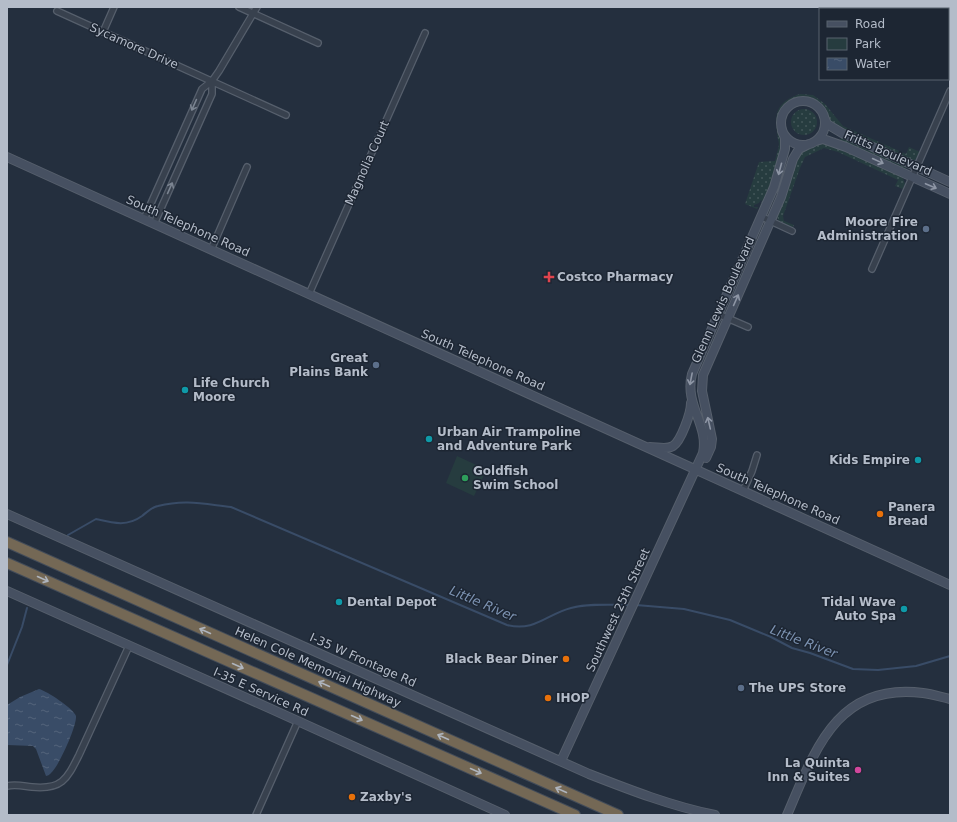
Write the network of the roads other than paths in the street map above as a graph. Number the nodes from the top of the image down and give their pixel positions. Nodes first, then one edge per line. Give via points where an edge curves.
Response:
1 (114, 7) edge
2 (239, 7) edge
3 (258, 7) edge
4 (57, 11) dead end
5 (254, 14) junction
6 (103, 32) junction
7 (425, 32) dead end
8 (318, 43) dead end
9 (212, 80) junction
10 (950, 91) edge
11 (286, 115) dead end
12 (825, 119) junction
13 (782, 131) junction
14 (812, 142) junction
15 (7, 157) edge
16 (247, 167) dead end
17 (917, 167) junction
18 (912, 178) junction
19 (950, 182) edge
20 (950, 194) edge
21 (762, 217) junction
22 (144, 219) junction
23 (770, 221) junction
24 (154, 224) junction
25 (792, 232) dead end
26 (211, 250) junction
27 (872, 269) dead end
28 (309, 294) junction
29 (718, 314) junction
30 (728, 318) junction
31 (748, 327) dead end
32 (691, 399) junction
33 (644, 446) junction
34 (757, 455) dead end
35 (696, 470) junction
36 (743, 491) junction
37 (7, 514) edge
38 (7, 542) edge
39 (7, 563) edge
40 (950, 585) edge
41 (7, 591) edge
42 (129, 646) junction
43 (950, 699) edge
44 (298, 721) junction
45 (561, 761) junction
46 (7, 786) edge
47 (256, 815) edge
48 (505, 815) edge
49 (574, 815) edge
50 (618, 815) edge
51 (715, 815) edge
52 (787, 815) edge

1 - 6 street
2 - 5 street
3 - 5 street
4 - 6 street, Sycamore Drive
5 - 8 street
5 - 9 street
6 - 9 street, Sycamore Drive
7 - 28 street, Magnolia Court
9 - 11 street, Sycamore Drive
9 -> 22 street via 202,89
24 -> 9 street via 212,94
10 - 17 street
12 - 13 street via 818,106 812,102 797,101 785,110
12 - 14 street via 822,133
12 - 17 street, Fritts Boulevard via 827,124 842,133
13 - 14 street via 792,142 803,145
13 -> 21 street, Glenn Lewis Boulevard via 786,143 783,156
14 -> 18 street, Fritts Boulevard via 823,139 846,147
14 - 23 street, Glenn Lewis Boulevard via 800,149 793,160
15 - 22 street, South Telephone Road
16 - 26 street
17 - 18 street
17 - 19 street, Fritts Boulevard
18 -> 20 street, Fritts Boulevard
18 - 27 street
21 - 23 street
21 - 29 street, Glenn Lewis Boulevard
22 - 24 street, South Telephone Road
23 - 25 street
30 -> 23 street, Glenn Lewis Boulevard
24 - 26 street, South Telephone Road
26 - 28 street, South Telephone Road
28 - 33 street, South Telephone Road
29 - 30 street
29 -> 32 street, Glenn Lewis Boulevard via 692,374
30 - 31 street
35 -> 30 street, Glenn Lewis Boulevard via 704,462 712,439 702,391 703,375
32 - 33 street, Glenn Lewis Boulevard via 687,422 672,447
32 - 35 street, Glenn Lewis Boulevard via 705,444
33 - 35 street, South Telephone Road
34 - 36 street
35 - 36 street, South Telephone Road
35 - 45 street, Southwest 25th Street
36 - 40 street, South Telephone Road
37 - 45 street, I-35 W Frontage Rd
50 -> 38 highway, Helen Cole Memorial Highway
39 -> 49 highway
41 - 42 street, I-35 E Service Rd
42 - 44 street, I-35 E Service Rd
42 - 46 street via 71,772 56,785 44,788
43 - 52 street via 924,693 891,693 868,699 850,709 834,724 820,746
44 - 47 street
44 - 48 street, I-35 E Service Rd
45 - 51 street, I-35 W Frontage Rd via 645,795

